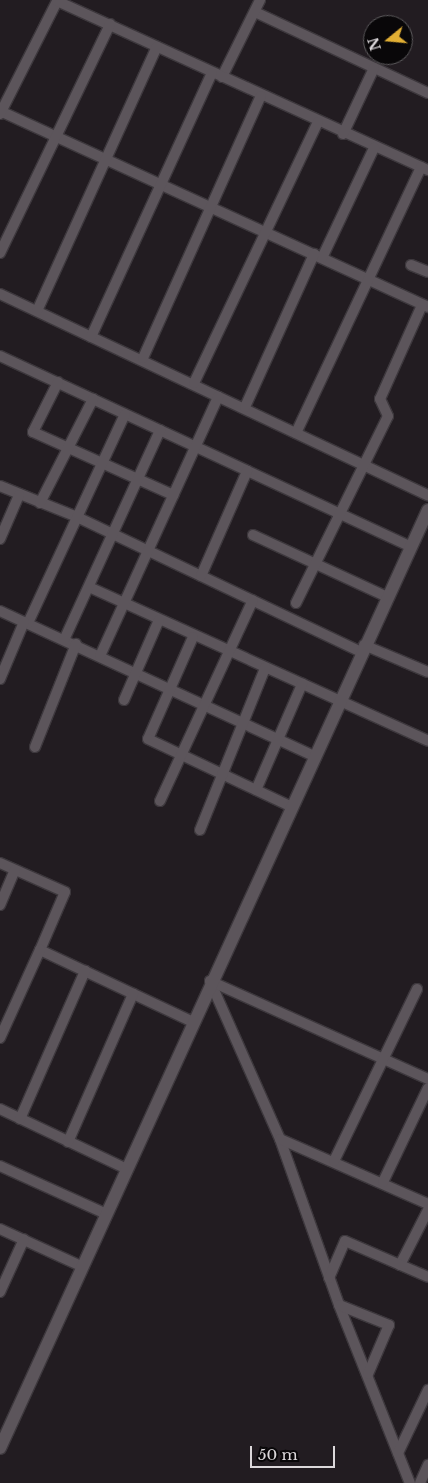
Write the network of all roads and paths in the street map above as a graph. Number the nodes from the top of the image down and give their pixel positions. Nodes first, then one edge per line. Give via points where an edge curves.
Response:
1 (260, 0) edge
2 (255, 12) junction
3 (110, 24) junction
4 (157, 47) junction
5 (374, 68) junction
6 (217, 75) junction
7 (428, 93) edge
8 (261, 96) junction
9 (0, 112) edge
10 (318, 122) junction
11 (343, 134) junction
12 (56, 136) junction
13 (374, 148) junction
14 (105, 161) junction
15 (424, 168) edge
16 (161, 184) junction
17 (212, 208) junction
18 (265, 232) junction
19 (0, 253) edge
20 (318, 256) junction
21 (411, 265) dead end
22 (428, 272) edge
23 (368, 280) junction
24 (0, 294) edge
25 (425, 306) edge
26 (37, 311) junction
27 (91, 337) junction
28 (0, 356) edge
29 (143, 358) junction
30 (58, 382) junction
31 (194, 383) junction
32 (218, 397) junction
33 (93, 399) junction
34 (245, 408) junction
35 (125, 414) junction
36 (160, 430) junction
37 (296, 433) junction
38 (196, 447) junction
39 (68, 448) junction
40 (103, 464) junction
41 (364, 465) junction
42 (247, 471) junction
43 (137, 480) junction
44 (0, 486) edge
45 (19, 495) junction
46 (428, 495) edge
47 (174, 496) junction
48 (40, 503) junction
49 (340, 514) junction
50 (427, 515) edge
51 (78, 517) junction
52 (112, 534) junction
53 (253, 535) dead end
54 (0, 539) edge
55 (410, 547) junction
56 (147, 551) junction
57 (314, 563) junction
58 (201, 576) junction
59 (88, 587) junction
60 (387, 597) junction
61 (253, 600) junction
62 (123, 603) junction
63 (296, 603) dead end
64 (0, 611) edge
65 (159, 620) junction
66 (26, 623) junction
67 (193, 637) junction
68 (64, 640) junction
69 (76, 644) junction
70 (363, 648) junction
71 (229, 652) junction
72 (100, 656) junction
73 (265, 668) junction
74 (136, 672) junction
75 (428, 672) edge
76 (0, 679) edge
77 (302, 684) junction
78 (171, 689) junction
79 (124, 700) dead end
80 (340, 701) junction
81 (205, 705) junction
82 (240, 722) junction
83 (278, 737) junction
84 (428, 741) edge
85 (35, 747) dead end
86 (182, 754) junction
87 (314, 756) junction
88 (221, 773) junction
89 (256, 790) junction
90 (160, 801) dead end
91 (290, 806) junction
92 (200, 830) dead end
93 (0, 863) edge
94 (15, 870) junction
95 (0, 905) edge
96 (40, 950) junction
97 (85, 971) junction
98 (210, 981) junction
99 (417, 989) dead end
100 (133, 994) junction
101 (191, 1021) junction
102 (0, 1038) edge
103 (383, 1059) junction
104 (428, 1079) edge
105 (428, 1088) edge
106 (0, 1109) edge
107 (20, 1119) junction
108 (280, 1139) junction
109 (68, 1142) junction
110 (334, 1161) junction
111 (0, 1166) edge
112 (125, 1168) junction
113 (383, 1182) junction
114 (428, 1204) edge
115 (428, 1210) edge
116 (104, 1213) junction
117 (0, 1229) edge
118 (24, 1239) junction
119 (400, 1265) junction
120 (82, 1266) junction
121 (428, 1277) edge
122 (329, 1278) junction
123 (0, 1292) edge
124 (339, 1305) junction
125 (368, 1374) junction
126 (428, 1390) edge
127 (0, 1448) edge
128 (398, 1453) junction
129 (428, 1465) edge
130 (410, 1483) edge
131 (420, 1483) edge

1 - 2 street
2 - 5 street
2 - 6 street
3 - 4 street
3 - 9 street via 53,2
3 - 12 street
4 - 6 street
4 - 14 street
5 - 7 street
5 - 11 street
6 - 8 street
6 - 16 street
8 - 10 street
8 - 17 street
9 - 12 street
10 - 11 street
10 - 18 street
11 - 13 street
12 - 14 street
12 - 19 street
13 - 15 street
13 - 20 street
14 - 16 street
14 - 26 street
15 - 23 street
16 - 17 street
16 - 27 street
17 - 18 street
17 - 29 street
18 - 20 street
18 - 31 street
20 - 23 street
20 - 34 street
21 - 22 street
23 - 25 street
23 - 37 street
24 - 26 street
25 - 41 street via 380,400 388,416
26 - 27 street
27 - 29 street
28 - 30 street
29 - 31 street
30 - 33 street
30 - 39 street via 33,432
31 - 32 street
32 - 34 street
32 - 38 street
33 - 35 street
33 - 39 street
34 - 37 street
35 - 36 street
35 - 40 street
36 - 38 street
36 - 43 street
37 - 41 street
38 - 42 street
38 - 47 street
39 - 40 street
39 - 48 street
40 - 43 street
40 - 51 street
41 - 46 street
41 - 49 street
42 - 49 street
42 - 58 street
43 - 47 street
43 - 52 street
44 - 45 street
45 - 48 street
45 - 54 street
47 - 56 street
48 - 51 street
49 - 55 street
49 - 57 street
50 - 55 street
51 - 52 street
51 - 66 street
52 - 56 street
52 - 59 street
53 - 57 street
55 - 60 street
56 - 58 street
56 - 62 street
57 - 60 street
57 - 63 street
58 - 61 street
59 - 62 street
59 - 68 street
60 - 70 street
61 - 70 street
61 - 71 street
62 - 65 street
62 - 72 street
64 - 66 street
65 - 67 street
65 - 74 street
66 - 68 street
66 - 76 street
67 - 71 street
67 - 78 street
68 - 69 street
69 - 72 street
69 - 85 street
70 - 75 street
70 - 80 street
71 - 73 street
71 - 81 street
72 - 74 street
73 - 77 street
73 - 82 street
74 - 78 street
74 - 79 street
77 - 80 street
77 - 83 street
78 - 81 street
78 - 86 street via 148,739
80 - 84 street
80 - 87 street
81 - 82 street
81 - 86 street
82 - 83 street
82 - 88 street
83 - 87 street
83 - 89 street
86 - 88 street
86 - 90 street
87 - 91 street
88 - 89 street
88 - 92 street
89 - 91 street
91 - 98 street
93 - 94 street
94 - 95 street
94 - 96 street via 65,892
96 - 97 street
96 - 102 street
97 - 100 street
97 - 107 street
98 - 101 street
98 - 103 street
98 - 108 street
99 - 103 street
100 - 101 street
100 - 109 street
101 - 112 street
103 - 104 street
103 - 110 street
105 - 113 street
106 - 107 street
107 - 109 street
108 - 110 street
108 - 122 street
109 - 112 street
110 - 113 street
111 - 116 street
112 - 116 street
113 - 114 street
115 - 119 street
116 - 120 street
117 - 118 street
118 - 120 street
118 - 123 street
119 - 121 street
119 - 122 street via 345,1241
120 - 127 street
122 - 124 street
124 - 125 street
124 - 125 street via 389,1325
125 - 128 street
126 - 128 street
128 - 130 street
129 - 131 street

